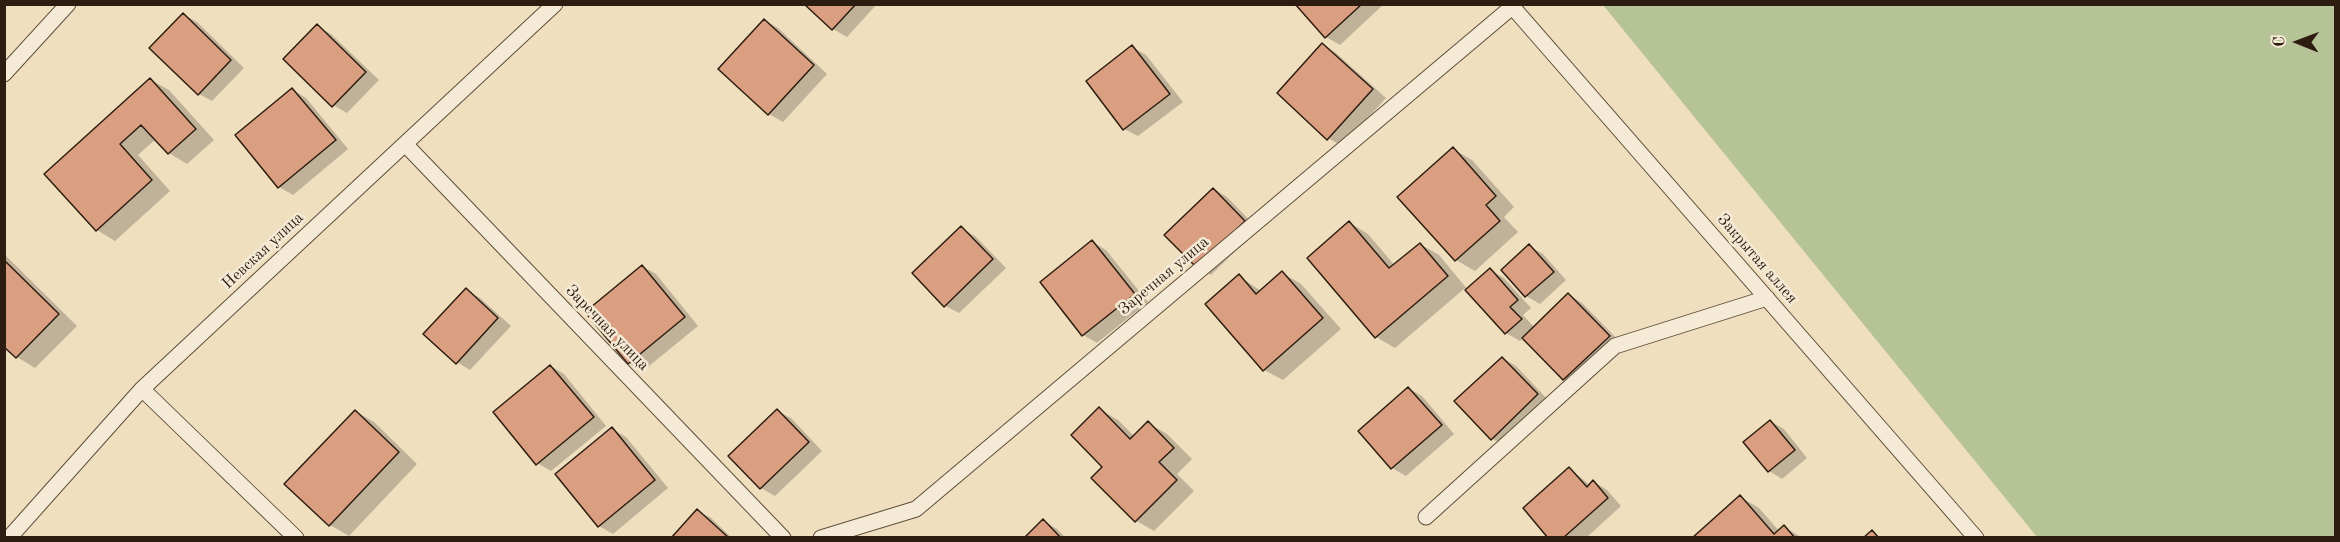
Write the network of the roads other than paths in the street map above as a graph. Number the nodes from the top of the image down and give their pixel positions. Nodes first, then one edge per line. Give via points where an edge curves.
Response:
1 (68, 4) edge
2 (555, 4) edge
3 (1511, 5) edge
4 (4, 74) edge
5 (405, 144) junction
6 (1767, 298) junction
7 (142, 389) junction
8 (1426, 517) dead end
9 (9, 537) edge
10 (296, 537) edge
11 (783, 537) edge
12 (820, 537) edge
13 (1976, 537) edge

1 - 4 lane
2 - 5 lane, Невская улица
3 - 6 lane, Закрытая аллея
3 - 12 lane, Заречная улица via 916,509
5 - 7 lane, Невская улица
5 - 11 lane, Заречная улица
6 - 8 lane via 1615,346
6 - 13 lane, Закрытая аллея
7 - 9 lane, Невская улица
7 - 10 lane

